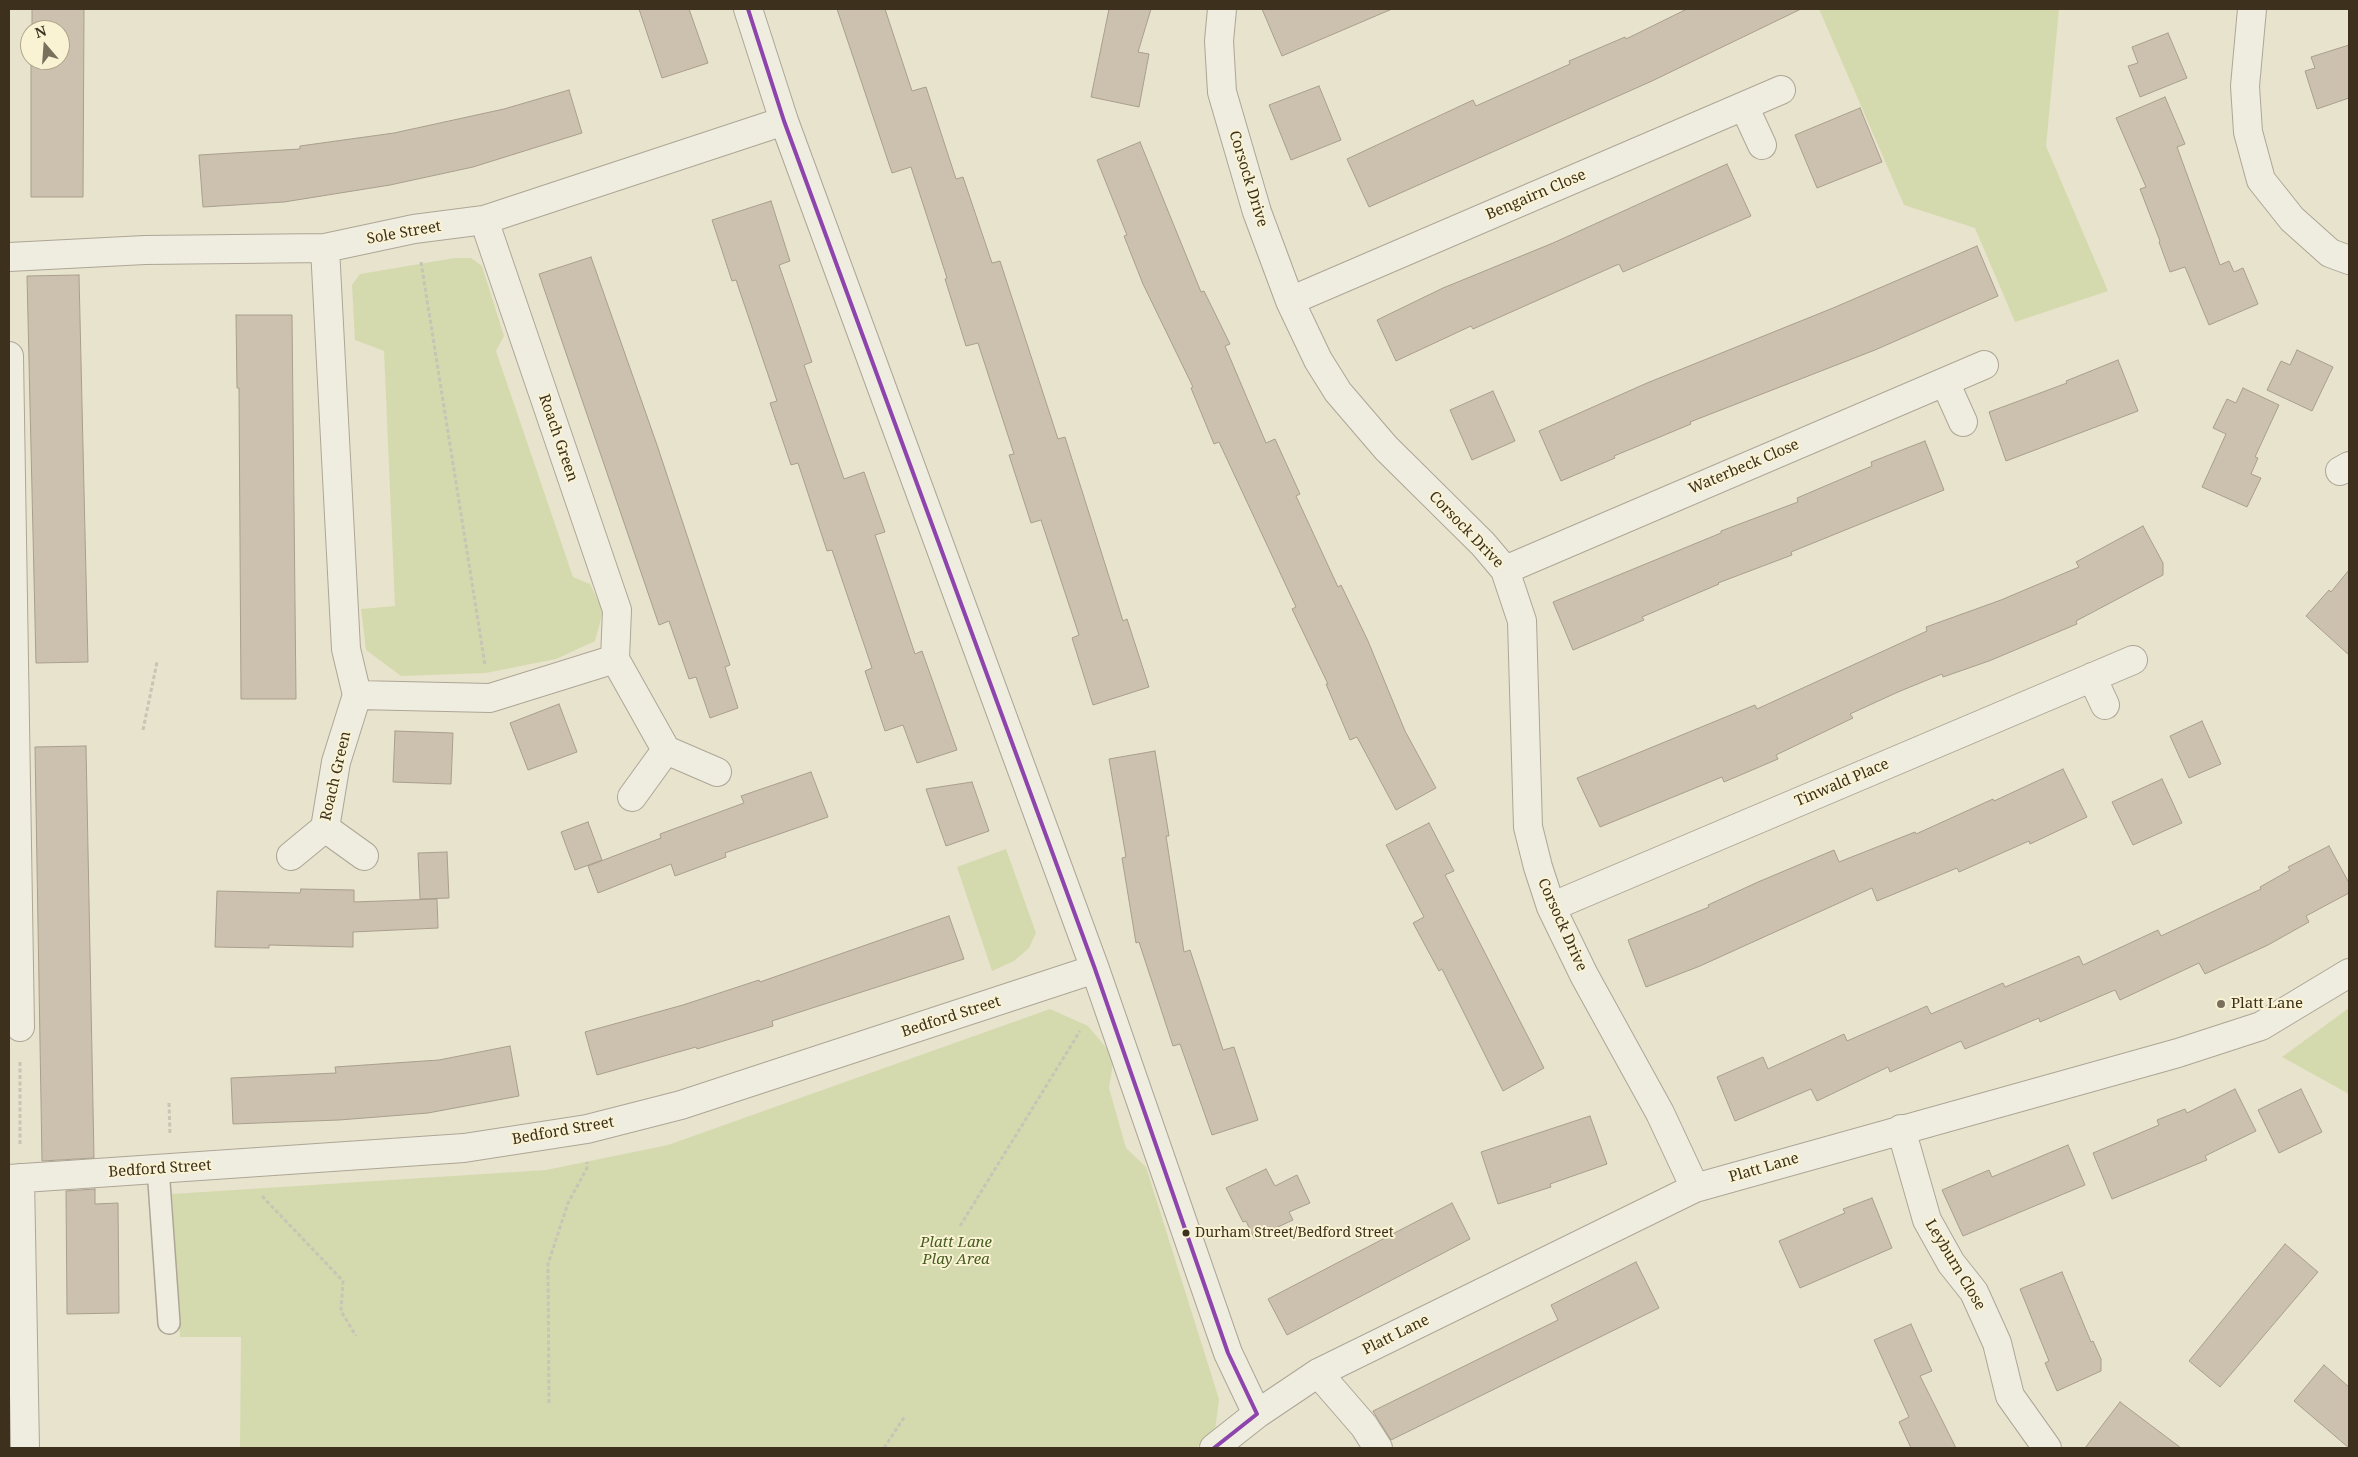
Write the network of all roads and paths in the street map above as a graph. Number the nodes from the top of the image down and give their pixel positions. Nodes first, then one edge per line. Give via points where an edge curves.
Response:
1 (748, 9) edge
2 (1222, 9) edge
3 (2252, 9) edge
4 (1782, 90) dead end
5 (1744, 106) junction
6 (784, 120) junction
7 (1762, 145) dead end
8 (484, 220) junction
9 (414, 229) junction
10 (325, 248) junction
11 (9, 257) edge
12 (2349, 260) edge
13 (1290, 301) junction
14 (9, 356) edge
15 (1984, 365) dead end
16 (1945, 382) junction
17 (1962, 422) dead end
18 (10, 505) edge
19 (1505, 570) junction
20 (615, 659) junction
21 (2134, 660) dead end
22 (157, 662) dead end
23 (2092, 677) junction
24 (357, 695) junction
25 (490, 698) junction
26 (2105, 705) dead end
27 (143, 730) dead end
28 (12, 732) edge
29 (666, 750) junction
30 (716, 772) dead end
31 (632, 797) dead end
32 (325, 828) junction
33 (13, 848) edge
34 (291, 856) dead end
35 (364, 856) dead end
36 (1551, 907) junction
37 (1095, 969) junction
38 (2349, 973) edge
39 (14, 974) edge
40 (20, 1027) joint
41 (1082, 1028) dead end
42 (587, 1129) junction
43 (1901, 1129) junction
44 (258, 1163) junction
45 (158, 1168) junction
46 (14, 1178) edge
47 (1696, 1188) junction
48 (960, 1226) dead end
49 (16, 1313) edge
50 (168, 1323) dead end
51 (356, 1336) dead end
52 (1318, 1373) junction
53 (549, 1403) dead end
54 (1257, 1414) junction
55 (905, 1416) dead end
56 (20, 1436) edge
57 (884, 1448) edge
58 (1214, 1448) edge
59 (1378, 1448) edge
60 (2047, 1448) edge

1 - 6 street
2 - 13 street, Corsock Drive via 1219,41 1222,92 1257,212
3 - 12 street via 2245,86 2248,132 2261,180 2292,219 2330,253
4 - 5 street, Bengairn Close
5 - 7 street
5 - 13 street, Bengairn Close
6 - 8 street, Sole Street
6 - 37 street
8 - 9 street, Sole Street
8 - 20 street, Roach Green via 617,610
9 - 10 street, Sole Street
9 - 25 path
10 - 11 street, Sole Street via 145,250
10 - 24 street via 346,650
13 - 19 street, Corsock Drive via 1318,360 1338,392 1386,448
14 - 18 street
15 - 16 street, Waterbeck Close
16 - 17 street
16 - 19 street, Waterbeck Close
18 - 28 street
19 - 36 street, Corsock Drive via 1522,621 1528,827
20 - 25 street
20 - 29 street
21 - 23 street, Tinwald Place
22 - 27 path
23 - 26 street
23 - 36 street, Tinwald Place
24 - 25 street
24 - 32 street, Roach Green via 336,762
28 - 33 street
29 - 30 street
29 - 31 street
32 - 34 street, Roach Green
32 - 35 street, Roach Green
33 - 39 street
36 - 47 street, Corsock Drive
37 - 42 street, Bedford Street via 681,1105
37 - 54 street via 1228,1353
38 - 43 street, Platt Lane via 2261,1026 2168,1056
39 - 40 street
40 - 46 path
41 - 48 path
42 - 44 street, Bedford Street via 464,1148
42 - 53 path via 587,1168 568,1203 548,1264
43 - 47 street, Platt Lane
43 - 60 street, Leyburn Close via 1927,1220 1951,1263 1974,1292 1997,1343 2010,1396
44 - 45 street, Bedford Street
44 - 51 path via 255,1188 343,1280 341,1311
45 - 46 street, Bedford Street
45 - 50 lane
46 - 49 street
47 - 52 street, Platt Lane
49 - 56 street
52 - 54 street, Platt Lane
52 - 59 street via 1364,1426
54 - 58 street, Platt Lane
55 - 57 path

